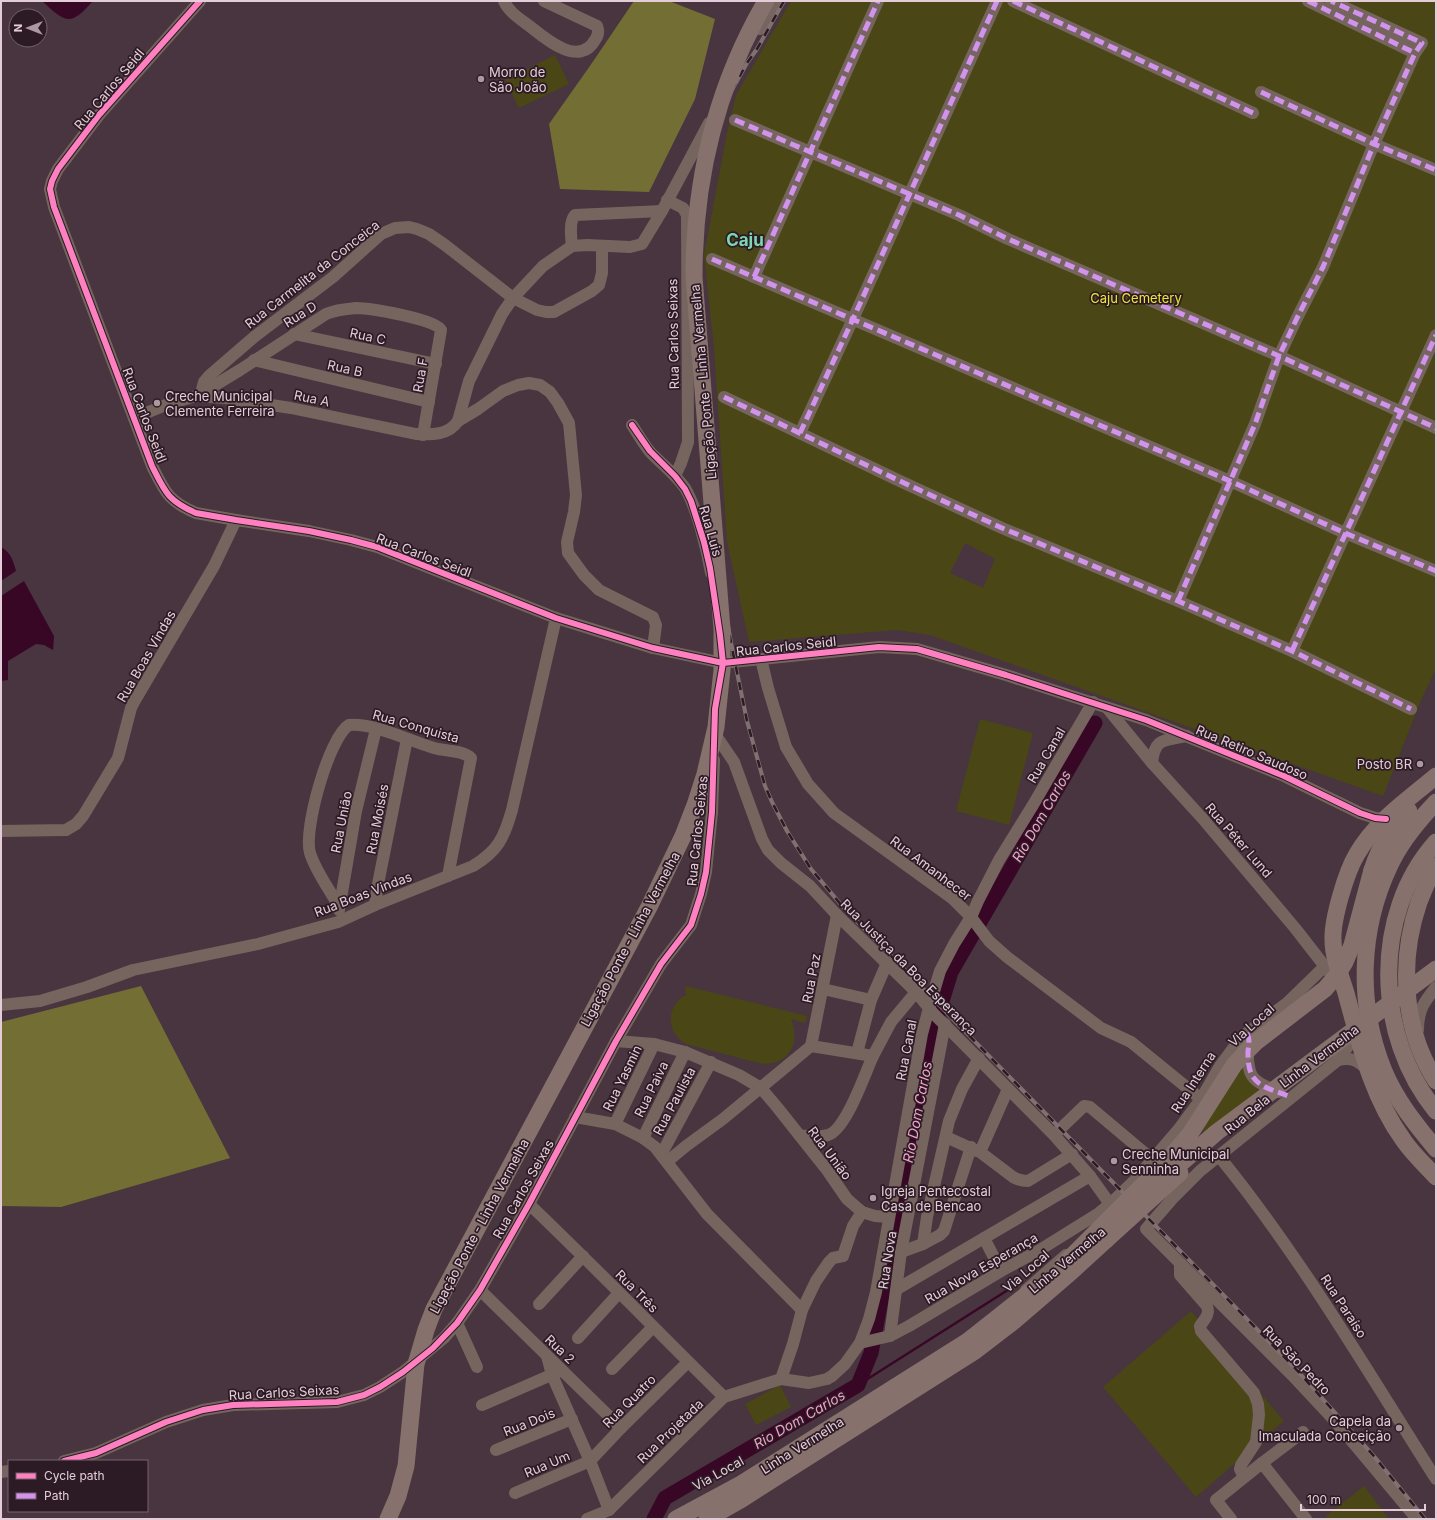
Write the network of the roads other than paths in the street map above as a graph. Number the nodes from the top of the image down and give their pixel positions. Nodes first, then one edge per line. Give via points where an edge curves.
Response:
1 (200, 1) edge
2 (504, 1) edge
3 (544, 1) edge
4 (766, 1) edge
5 (777, 1) edge
6 (878, 1) edge
7 (997, 1) edge
8 (1013, 1) edge
9 (1308, 1) edge
10 (1331, 1) edge
11 (1415, 53) junction
12 (744, 59) dead end
13 (1262, 92) dead end
14 (715, 112) dead end
15 (1252, 113) dead end
16 (735, 120) dead end
17 (1374, 144) junction
18 (812, 152) junction
19 (1436, 170) edge
20 (910, 194) junction
21 (665, 206) junction
22 (572, 246) junction
23 (602, 246) junction
24 (712, 259) dead end
25 (754, 277) junction
26 (513, 298) junction
27 (852, 319) junction
28 (434, 324) joint
29 (294, 334) junction
30 (1436, 335) edge
31 (1279, 356) junction
32 (254, 360) junction
33 (436, 364) junction
34 (199, 395) junction
35 (724, 397) dead end
36 (429, 402) junction
37 (1400, 412) junction
38 (134, 418) junction
39 (458, 421) junction
40 (632, 425) dead end
41 (1436, 428) edge
42 (800, 433) junction
43 (423, 435) junction
44 (674, 476) junction
45 (1230, 481) junction
46 (236, 520) junction
47 (1345, 533) junction
48 (1436, 571) edge
49 (1178, 601) junction
50 (556, 618) junction
51 (653, 648) junction
52 (1292, 651) junction
53 (761, 659) junction
54 (723, 663) junction
55 (1092, 702) junction
56 (1108, 708) junction
57 (1411, 709) dead end
58 (376, 729) junction
59 (715, 734) junction
60 (1186, 736) junction
61 (408, 739) junction
62 (1152, 763) junction
63 (1436, 776) edge
64 (1436, 787) edge
65 (1436, 802) edge
66 (1386, 819) junction
67 (1, 831) edge
68 (1436, 842) edge
69 (1436, 866) edge
70 (448, 876) junction
71 (375, 905) junction
72 (339, 907) junction
73 (837, 915) junction
74 (338, 922) junction
75 (976, 923) junction
76 (887, 963) junction
77 (1436, 969) edge
78 (1327, 970) junction
79 (1436, 977) edge
80 (1436, 987) edge
81 (823, 989) junction
82 (916, 992) junction
83 (1346, 992) junction
84 (871, 1000) junction
85 (1, 1005) edge
86 (937, 1016) junction
87 (1354, 1025) junction
88 (1248, 1038) junction
89 (616, 1041) junction
90 (1418, 1043) junction
91 (654, 1044) junction
92 (811, 1046) junction
93 (685, 1052) junction
94 (857, 1053) junction
95 (873, 1056) junction
96 (979, 1058) junction
97 (1338, 1060) junction
98 (711, 1062) junction
99 (1367, 1069) junction
100 (1436, 1081) edge
101 (1390, 1084) junction
102 (761, 1088) junction
103 (1008, 1089) junction
104 (1291, 1097) junction
105 (1201, 1099) junction
106 (1436, 1111) edge
107 (575, 1117) junction
108 (615, 1124) junction
109 (1054, 1135) junction
110 (800, 1136) junction
111 (946, 1137) junction
112 (643, 1138) junction
113 (1436, 1149) edge
114 (976, 1150) junction
115 (1072, 1154) junction
116 (1218, 1155) junction
117 (665, 1157) junction
118 (1153, 1160) junction
119 (1436, 1163) edge
120 (1090, 1176) junction
121 (1436, 1177) edge
122 (529, 1204) junction
123 (1110, 1204) junction
124 (862, 1212) junction
125 (889, 1217) junction
126 (1146, 1229) joint
127 (984, 1238) junction
128 (922, 1244) junction
129 (901, 1252) junction
130 (583, 1256) junction
131 (1180, 1263) junction
132 (1062, 1266) junction
133 (1001, 1271) junction
134 (897, 1289) junction
135 (480, 1290) junction
136 (618, 1293) junction
137 (539, 1304) dead end
138 (802, 1310) junction
139 (457, 1323) junction
140 (653, 1327) junction
141 (886, 1337) junction
142 (578, 1338) dead end
143 (863, 1342) junction
144 (547, 1356) joint
145 (688, 1362) junction
146 (477, 1367) dead end
147 (612, 1370) dead end
148 (557, 1373) junction
149 (781, 1379) junction
150 (724, 1397) junction
151 (482, 1405) dead end
152 (572, 1419) junction
153 (621, 1428) junction
154 (1303, 1432) dead end
155 (496, 1450) dead end
156 (68, 1460) edge
157 (590, 1461) junction
158 (1262, 1463) junction
159 (1244, 1477) junction
160 (1436, 1479) edge
161 (515, 1493) dead end
162 (609, 1510) junction
163 (675, 1516) edge
164 (388, 1519) edge
165 (587, 1519) edge
166 (707, 1519) edge
167 (1231, 1519) edge
168 (1306, 1519) edge
169 (1417, 1519) edge

1 - 38 street, Rua Carlos Seidl via 99,115 58,169 50,189 54,207
2 - 3 street via 511,12 559,48 582,52 590,47 597,37 597,26
4 - 164 highway, Ligação Ponte - Linha Vermelha, bridge via 742,48 717,111 704,163 696,217 694,277 722,633 719,702 707,766 684,836 649,907 434,1309 416,1364 406,1466 398,1496
5 - 12 street
6 - 18 street
7 - 20 street
8 - 15 street
9 - 11 street
10 - 11 street via 1422,43
11 - 17 street
13 - 17 street
14 - 21 street
16 - 18 street
17 - 19 street
17 - 31 street via 1323,267
18 - 20 street
18 - 25 street
20 - 27 street
20 - 31 street
21 - 22 street via 575,215 572,221
21 - 23 street via 642,244 635,247
21 - 44 street, Rua Carlos Seixas via 683,208 687,215 688,442
22 - 23 street
22 - 26 street via 543,266
23 - 26 street, Rua Carmelita da Conceica via 601,279 592,291 552,312 541,312
24 - 25 street
25 - 27 street
26 - 34 street, Rua Carmelita da Conceica via 429,234 409,227 395,228 381,234 333,277 254,337 210,375
26 - 39 street via 502,314 468,381
27 - 42 street
27 - 45 street
28 - 29 street, Rua D via 394,313 355,308 326,314
28 - 33 street, Rua F via 441,330
29 - 32 street, Rua D
29 - 33 street, Rua C
30 - 37 street
31 - 37 street
31 - 45 street via 1255,424
32 - 34 street, Rua D
32 - 36 street, Rua B
33 - 36 street, Rua F
34 - 38 street, Rua A
34 - 43 street, Rua A via 247,400
35 - 42 street
36 - 43 street, Rua F
37 - 41 street
37 - 47 street
38 - 46 street, Rua Carlos Seidl via 152,466 171,499 196,513
39 - 43 street, Rua A via 445,432
39 - 51 street, Rua A via 503,391 518,385 540,385 550,392 569,423 576,495 567,542 568,553 599,590 653,617 656,625
40 - 44 street, Rua Luis via 650,451
42 - 49 street via 995,524
44 - 54 street, Rua Luis via 685,489 691,502 704,542 715,596
45 - 47 street
45 - 49 street
46 - 50 street, Rua Carlos Seidl via 336,536 377,547
46 - 67 street, Rua Boas Vindas via 214,566 134,702 118,758 83,816 66,830
47 - 48 street
47 - 52 street
49 - 52 street
50 - 51 street, Rua Carlos Seidl
50 - 70 street, Rua Boas Vindas via 507,829 488,857
51 - 54 street, Rua Carlos Seidl
52 - 57 street
53 - 54 street, Rua Carlos Seidl
53 - 55 street, Rua Carlos Seidl via 879,648 917,649
53 - 75 street, Rua Amanhecer via 786,746 808,784 834,813 953,900
54 - 59 street, Rua Carlos Seixas via 716,701
55 - 56 street, Rua Carlos Seidl
55 - 75 street, Rua Canal via 999,860 978,901
56 - 60 street, Rua Retiro Saudoso
56 - 62 street, Rua Péter Lund
58 - 61 street, Rua Conquista
58 - 72 street, Rua União via 356,811
58 - 72 street, Rua Conquista via 352,724 346,727 326,763 315,804 308,841 310,853
59 - 73 street, Rua Justiça da Boa Esperança via 734,762 768,850 810,886
59 - 89 street, Rua Carlos Seixas via 712,812 706,872 696,912 691,925 661,964
60 - 62 street via 1166,740 1157,745 1154,748
60 - 66 street, Rua Retiro Saudoso via 1284,776 1360,813
61 - 70 street, Rua Conquista via 464,754 471,759
61 - 71 street, Rua Moisés
62 - 78 street, Rua Péter Lund via 1203,819
63 - 66 highway
64 - 132 highway, bridge via 1390,832 1381,847 1372,870 1352,945 1337,975 1321,992 1245,1053 1234,1065 1190,1134 1166,1162
65 - 101 highway via 1418,821 1390,864 1374,906 1369,928 1365,975 1368,1013 1377,1053
66 - 83 highway via 1366,840 1353,861 1334,923 1333,942
68 - 106 highway via 1420,863 1402,900 1392,937 1389,973 1391,1008 1399,1041 1413,1076
69 - 90 highway via 1419,903 1408,946 1406,996
70 - 71 street, Rua Boas Vindas
71 - 74 street, Rua Boas Vindas
72 - 74 street, Rua União
73 - 76 street, Rua Justiça da Boa Esperança
73 - 81 street, Rua Paz
74 - 85 street, Rua Boas Vindas via 258,944 133,970 87,988 40,1001
75 - 86 street, Rua Canal via 954,944 940,971
75 - 105 street, Rua Amanhecer via 993,946 1007,957 1101,1028 1131,1042
76 - 82 street, Rua Justiça da Boa Esperança
76 - 84 street
77 - 132 highway, Linha Vermelha, bridge via 1217,1132
78 - 83 street, Rua Péter Lund
78 - 88 street, Rua Interna
79 - 166 highway, Linha Vermelha, bridge via 1194,1160 1071,1272 974,1351
80 - 90 street via 1418,1016
81 - 84 street
81 - 92 street, Rua Paz
82 - 86 street, Rua Justiça da Boa Esperança
82 - 95 street via 891,1022
83 - 87 highway
84 - 94 street
86 - 96 street, Rua Justiça da Boa Esperança
86 - 125 street, Rua Canal via 918,1060
86 - 129 street, Rua Nova
87 - 97 street, Rua Bela via 1349,1045
87 - 99 highway
88 - 104 street via 1248,1066 1252,1077 1261,1085
88 - 105 street, Rua Interna via 1237,1043
88 - 163 street, Via Local via 1187,1131 1156,1167 1039,1279 990,1319 948,1348
89 - 91 street, Rua União
89 - 107 street, Rua Carlos Seixas
90 - 100 highway
91 - 93 street, Rua União
91 - 108 street, Rua Yasmin
92 - 94 street
92 - 102 street
93 - 98 street, Rua União
93 - 112 street, Rua Paiva
94 - 95 street
95 - 110 street via 848,1112 835,1131 824,1136
96 - 103 street, Rua Justiça da Boa Esperança
96 - 111 street via 955,1105
97 - 99 street via 1351,1058
97 - 104 street, Rua Bela
98 - 102 street, Rua União
98 - 117 street, Rua Paulista
99 - 121 highway via 1378,1096 1400,1136
101 - 113 highway via 1412,1120
101 - 119 highway via 1413,1135
102 - 110 street, Rua União
102 - 117 street via 723,1120 686,1146
103 - 109 street, Rua Justiça da Boa Esperança
103 - 114 street
104 - 116 street, Rua Bela
105 - 118 street, Rua Interna
107 - 108 street
107 - 122 street, Rua Carlos Seixas
108 - 112 street
109 - 115 street, Rua Justiça da Boa Esperança
109 - 118 street via 1087,1106
110 - 124 street, Rua União via 847,1199
111 - 114 street
111 - 128 street
112 - 117 street
114 - 115 street via 1018,1180 1028,1180
114 - 128 street via 944,1231
115 - 120 street, Rua Justiça da Boa Esperança
116 - 126 street, Rua Bela via 1173,1198
116 - 160 street, Rua Paraíso via 1247,1190 1319,1292
117 - 138 street via 707,1214
118 - 123 street, Rua Interna
120 - 123 street, Rua Justiça da Boa Esperança
120 - 127 street
122 - 130 street, Rua Três
122 - 135 street, Rua Carlos Seixas
123 - 133 street, Rua Nova Esperança via 1073,1230
124 - 125 street, Rua União
124 - 138 street via 843,1256 833,1258 829,1262
125 - 143 street, Rua Canal via 876,1292
126 - 131 street, Rua São Pedro
127 - 133 street
127 - 134 street
128 - 129 street
129 - 134 street, Rua Nova
130 - 136 street, Rua Três
130 - 137 street
131 - 159 street via 1180,1275 1207,1306 1208,1314 1200,1326 1201,1331 1254,1393 1258,1404 1256,1442 1240,1469
131 - 169 street, Rua São Pedro via 1327,1412
132 - 163 highway, Linha Vermelha via 968,1341 754,1476
133 - 141 street, Rua Nova Esperança
134 - 141 street, Rua Nova
135 - 139 street, Rua Carlos Seixas
135 - 144 street, Rua 2
136 - 140 street, Rua Três
136 - 142 street
138 - 149 street
139 - 146 street
139 - 156 street, Rua Carlos Seixas via 433,1348 404,1372 364,1395 337,1402 233,1405 203,1410 166,1422 96,1452
140 - 145 street, Rua Três
140 - 147 street
141 - 143 street, Rua Nova Esperança
143 - 149 street, Rua Canal via 845,1364 827,1379 809,1383
144 - 148 street, Rua Um
145 - 150 street, Rua Três
145 - 153 street, Rua Quatro
148 - 151 street
148 - 152 street, Rua Um
148 - 153 street, Rua 2
149 - 150 street, Rua Projetada
150 - 162 street, Rua Projetada
152 - 155 street, Rua Dois
152 - 157 street, Rua Um
153 - 157 street, Rua Quatro
154 - 158 street
157 - 161 street, Rua Um
157 - 162 street, Rua Um
158 - 159 street
158 - 168 street
159 - 167 street via 1216,1500
162 - 165 street, Rua Projetada

